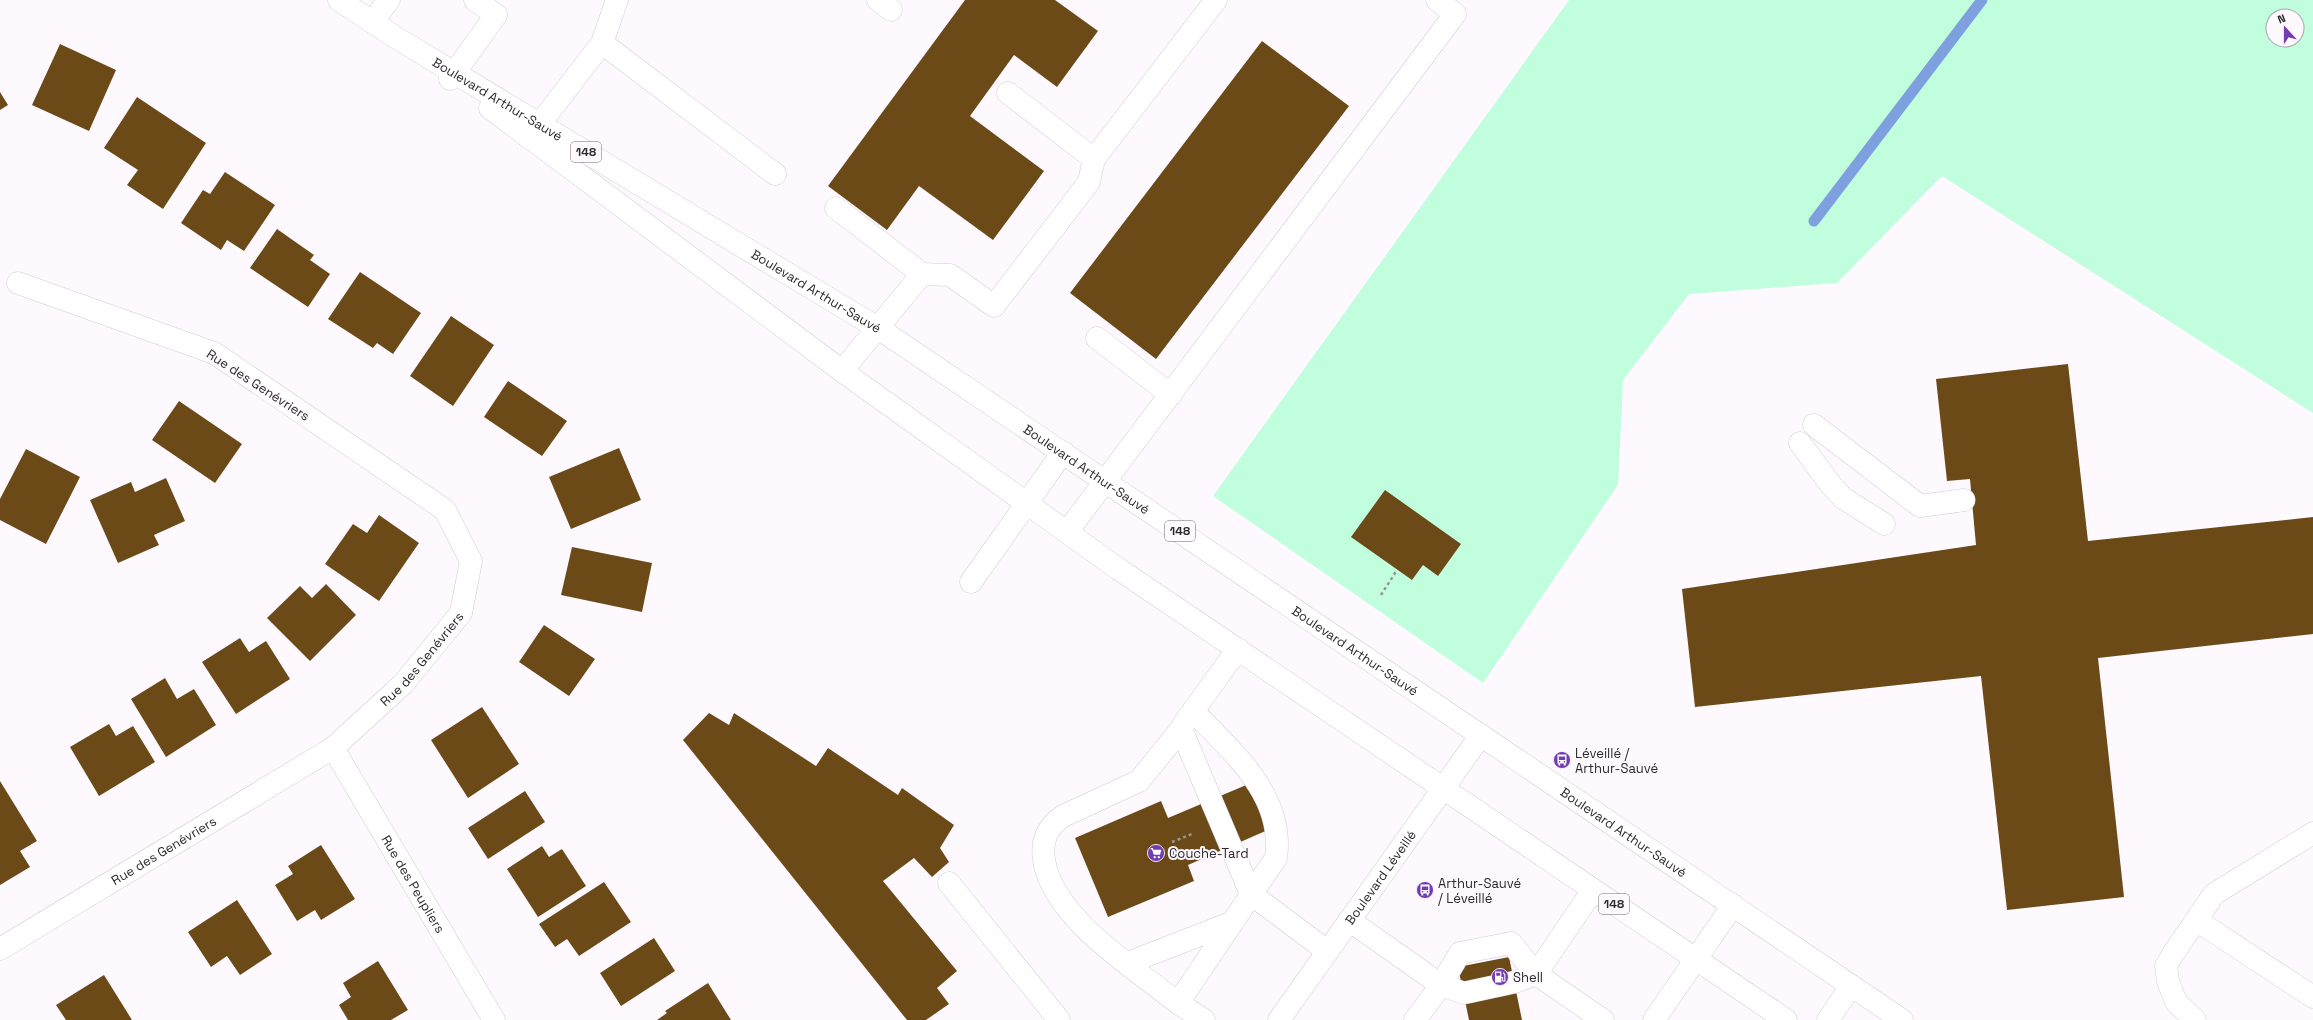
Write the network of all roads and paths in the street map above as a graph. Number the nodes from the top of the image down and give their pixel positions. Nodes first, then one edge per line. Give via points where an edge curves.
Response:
1 (338, 0) edge
2 (389, 0) edge
3 (475, 0) edge
4 (617, 0) edge
5 (1437, 0) edge
6 (1206, 4) edge
7 (372, 22) junction
8 (602, 43) junction
9 (452, 76) junction
10 (1008, 93) dead end
11 (534, 131) junction
12 (1094, 160) junction
13 (775, 174) dead end
14 (836, 208) dead end
15 (922, 274) junction
16 (18, 283) dead end
17 (878, 328) junction
18 (1097, 338) dead end
19 (842, 371) junction
20 (1171, 395) junction
21 (1814, 425) dead end
22 (1800, 442) dead end
23 (1062, 452) junction
24 (1106, 482) junction
25 (1964, 500) dead end
26 (1027, 504) junction
27 (1884, 524) dead end
28 (1067, 532) junction
29 (1398, 570) dead end
30 (971, 582) dead end
31 (1381, 595) dead end
32 (1238, 649) junction
33 (1193, 711) junction
34 (1181, 729) junction
35 (1481, 734) junction
36 (333, 748) junction
37 (1443, 789) junction
38 (2313, 833) edge
39 (949, 883) dead end
40 (1593, 890) junction
41 (1251, 894) junction
42 (1733, 905) junction
43 (1349, 920) junction
44 (2196, 920) junction
45 (1233, 922) junction
46 (0, 949) edge
47 (1327, 951) junction
48 (1697, 960) junction
49 (1128, 963) junction
50 (1536, 974) junction
51 (1441, 985) junction
52 (1851, 986) junction
53 (2313, 997) edge
54 (1178, 1003) junction
55 (494, 1020) edge
56 (1059, 1020) edge
57 (1204, 1020) edge
58 (1279, 1020) edge
59 (1416, 1020) edge
60 (1603, 1020) edge
61 (1654, 1020) edge
62 (1786, 1020) edge
63 (1828, 1020) edge
64 (1902, 1020) edge
65 (2195, 1020) edge

1 - 7 main road, Boulevard Arthur-Sauvé / 148
2 - 7 main road
3 - 9 main road via 496,15
4 - 8 main road
5 - 20 main road via 1455,14
6 - 12 main road
7 - 9 main road, Boulevard Arthur-Sauvé / 148
8 - 11 main road
8 - 13 main road
9 - 11 main road, Boulevard Arthur-Sauvé / 148
10 - 12 main road
11 - 17 main road, Boulevard Arthur-Sauvé / 148
11 - 19 main road, Boulevard Arthur-Sauvé / 148
12 - 15 main road via 1089,182 994,306 950,275
14 - 15 main road
15 - 17 main road
16 - 36 main road, Rue des Genévriers via 214,353 445,510 471,561 461,612 403,684
17 - 19 main road
17 - 23 main road, Boulevard Arthur-Sauvé / 148
18 - 20 main road
19 - 26 main road, Boulevard Arthur-Sauvé / 148
20 - 24 main road
21 - 25 main road via 1920,506
22 - 27 main road via 1843,498
23 - 24 main road, Boulevard Arthur-Sauvé / 148
23 - 26 main road
24 - 28 main road
24 - 35 main road, Boulevard Arthur-Sauvé / 148
26 - 28 main road, Boulevard Arthur-Sauvé / 148
26 - 30 main road
28 - 32 main road, Boulevard Arthur-Sauvé / 148
29 - 31 path
32 - 33 main road
32 - 37 main road, Boulevard Arthur-Sauvé / 148
33 - 34 main road
33 - 41 main road via 1251,772 1263,791 1277,828 1276,858
34 - 41 main road
34 - 49 main road via 1139,781 1063,816 1051,826 1043,842 1045,869 1058,898 1090,933
35 - 37 main road, Boulevard Léveillé
35 - 42 main road, Boulevard Arthur-Sauvé / 148
36 - 46 main road, Rue des Genévriers
36 - 55 main road, Rue des Peupliers
37 - 40 main road, Boulevard Arthur-Sauvé / 148
37 - 43 main road, Boulevard Léveillé
38 - 44 main road via 2214,894
39 - 56 main road
40 - 48 main road, Boulevard Arthur-Sauvé / 148
40 - 50 main road
41 - 45 main road
41 - 47 main road
42 - 48 main road
42 - 52 main road, Boulevard Arthur-Sauvé / 148
43 - 47 main road, Boulevard Léveillé
43 - 51 main road
44 - 53 main road
44 - 65 main road via 2166,966 2168,981 2176,1002
45 - 49 main road
45 - 54 main road
47 - 58 main road, Boulevard Léveillé
48 - 61 main road
48 - 62 main road, Boulevard Arthur-Sauvé / 148
49 - 54 main road
50 - 51 main road via 1515,982 1464,994
50 - 51 main road via 1511,943 1460,953
50 - 60 main road
51 - 59 main road
52 - 63 main road
52 - 64 main road, Boulevard Arthur-Sauvé / 148
54 - 57 main road

